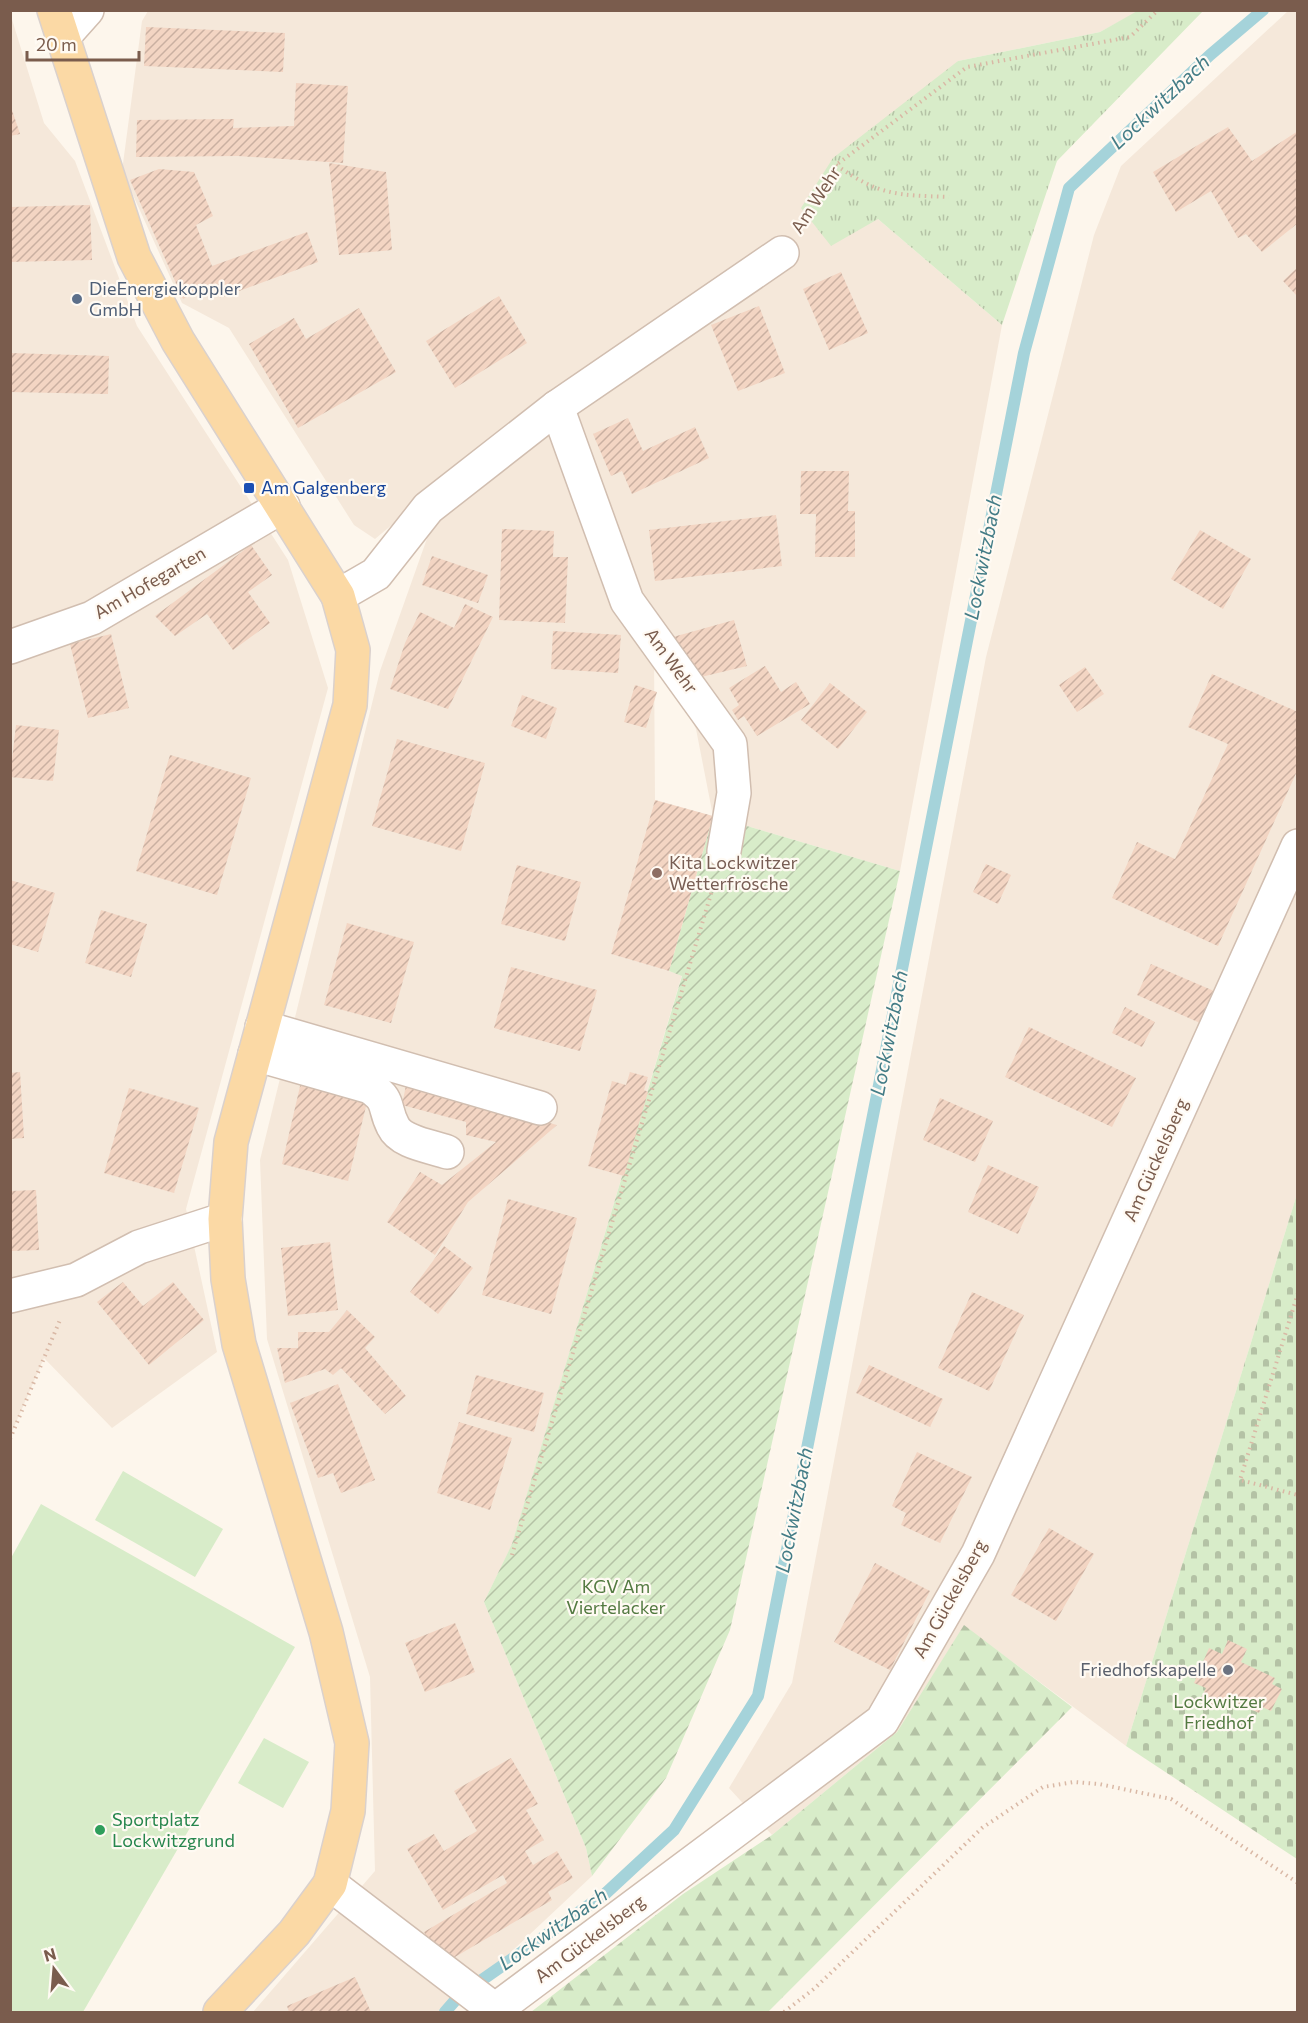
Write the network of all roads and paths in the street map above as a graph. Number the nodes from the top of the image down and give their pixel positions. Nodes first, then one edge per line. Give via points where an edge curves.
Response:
1 (87, 10) edge
2 (1158, 10) edge
3 (58, 24) edge
4 (836, 165) junction
5 (949, 197) dead end
6 (782, 253) joint
7 (556, 407) junction
8 (283, 506) junction
9 (338, 596) junction
10 (10, 647) edge
11 (1298, 846) edge
12 (724, 851) joint
13 (259, 1041) junction
14 (540, 1108) dead end
15 (447, 1152) dead end
16 (225, 1219) junction
17 (76, 1280) junction
18 (1298, 1293) edge
19 (10, 1296) edge
20 (10, 1439) edge
21 (1298, 1495) edge
22 (512, 1556) dead end
23 (1298, 1883) edge
24 (330, 1884) junction
25 (219, 2013) edge
26 (784, 2013) edge

1 - 3 street
2 - 4 path, Am Wehr via 1130,37 967,67
3 - 8 main road via 134,257 178,341
4 - 5 path via 884,193
4 - 6 path, Am Wehr
6 - 7 street, Am Wehr
7 - 9 street, Am Wehr via 428,508 376,574
7 - 12 street, Am Wehr via 627,601 730,744 734,793
8 - 9 main road
8 - 10 street, Am Hofegarten via 92,618
9 - 13 main road via 353,650 350,705
11 - 24 street, Am Gückelsberg via 978,1554 882,1721 495,2010
12 - 22 path
13 - 14 street
13 - 15 street via 370,1087 383,1095 393,1126 404,1137
13 - 16 main road via 231,1142
16 - 17 street via 139,1247
16 - 24 main road via 228,1279 240,1344 326,1632 352,1743 348,1811
17 - 19 street
17 - 20 path
18 - 21 path via 1240,1480
23 - 26 path via 1171,1799 1099,1784 1074,1782 1043,1787 982,1828
24 - 25 main road via 294,1933

